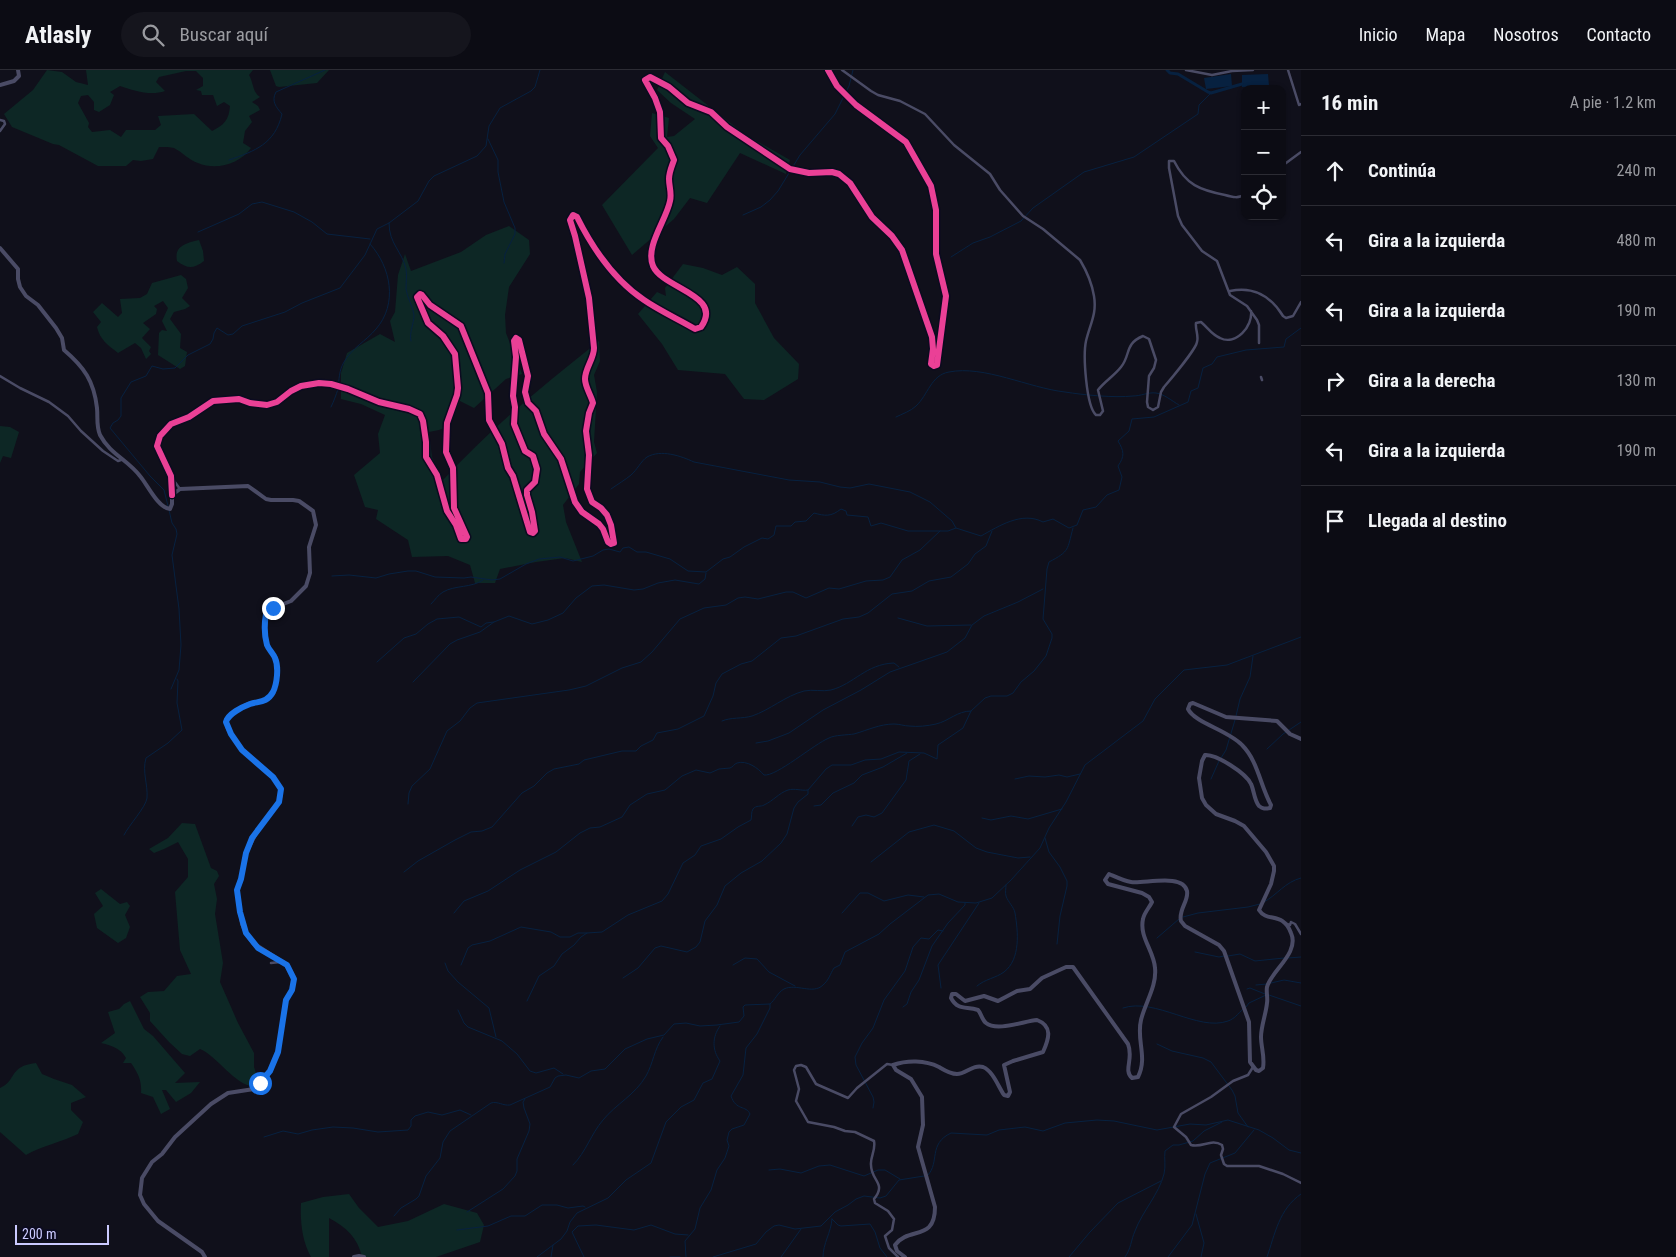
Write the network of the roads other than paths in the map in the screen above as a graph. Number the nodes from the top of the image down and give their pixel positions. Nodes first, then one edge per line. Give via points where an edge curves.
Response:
1 (18, 70) edge
2 (828, 70) edge
3 (842, 70) edge
4 (1186, 70) edge
5 (1253, 70) edge
6 (1288, 70) edge
7 (0, 85) edge
8 (1301, 104) edge
9 (0, 120) edge
10 (0, 131) edge
11 (1301, 152) edge
12 (1286, 163) edge
13 (1241, 197) edge
14 (0, 248) edge
15 (1230, 291) junction
16 (1301, 302) edge
17 (1251, 311) junction
18 (1258, 343) dead end
19 (0, 376) edge
20 (121, 460) junction
21 (171, 478) junction
22 (180, 489) junction
23 (172, 496) junction
24 (1301, 739) edge
25 (1287, 924) junction
26 (1301, 934) edge
27 (281, 961) junction
28 (271, 963) dead end
29 (893, 1065) junction
30 (1253, 1067) junction
31 (1301, 1183) edge
32 (205, 1257) edge
33 (354, 1257) edge
34 (364, 1257) edge
35 (898, 1257) edge
36 (905, 1257) edge

1 - 7 street via 17,80
2 - 21 street via 837,86 856,105 906,142 931,186 936,210 936,254 946,296 937,365 931,364 932,337 902,250 872,217 850,184 832,172 809,173 790,169 727,127 711,112 688,103 650,77 645,80 660,112 659,134 674,160 669,177 672,193 651,258 657,272 698,298 706,308 706,319 701,327 695,329 628,288 604,261 577,217 571,217 589,298 594,348 585,378 593,403 586,431 589,456 587,489 592,502 608,515 614,544 608,542 599,524 582,512 575,502 561,459 525,396 528,376 516,338 514,424 537,469 535,482 527,490 535,530 530,532 502,444 489,420 485,383 461,326 420,294 417,300 428,323 443,336 455,354 458,388 447,423 446,452 453,468 454,508 466,539 461,539 446,511 437,475 426,457 420,414 331,384 301,386 267,405 240,399 213,401 171,424 160,436 157,446
3 - 17 street via 871,92 900,100 926,114 954,145 990,174 1023,216 1080,260 1094,296 1086,358 1087,394 1096,415 1103,411 1098,390 1121,368 1135,340 1143,336 1149,339 1155,355 1147,402 1153,410 1158,407 1164,387 1196,348 1196,323 1201,322 1223,340 1234,339 1245,330
4 - 5 street via 1212,75
6 - 8 street
9 - 10 street via 5,124
11 - 12 street
13 - 15 street via 1204,191 1183,176 1174,161 1169,161 1182,225 1202,251 1217,261
14 - 20 street via 18,269 18,283 23,291 56,328 64,350 91,381 98,429 107,446
15 - 16 street via 1257,291 1286,318 1292,316
15 - 17 street via 1230,295
17 - 18 street via 1259,325
19 - 20 street via 49,402 103,451
20 - 23 street via 136,472 166,509 172,507
21 - 22 street
21 - 23 street
22 - 23 street
22 - 27 street via 248,486 271,500 299,501 313,511 316,518 306,586 291,601 266,614 265,634 277,665 274,691 264,701 247,705 226,720 242,750 273,777 281,789 279,802 252,838 237,890 246,933 258,948
24 - 25 street via 1290,734 1277,720 1226,717 1195,703 1188,708 1195,718 1242,744 1258,770 1270,808 1257,804 1248,779 1212,755 1205,755 1199,772 1202,798 1216,814 1244,826 1271,860 1274,877 1259,910 1265,916
25 - 26 street via 1295,924
25 - 30 street via 1292,933 1292,945 1267,986 1261,1033 1264,1064 1259,1070
27 - 28 street
27 - 32 street via 292,973 293,986 286,1000 278,1052 270,1071 254,1089 222,1096 191,1121 152,1162 142,1178 140,1195 144,1204 158,1221
29 - 30 street via 928,1063 952,1074 982,1067 1008,1096 1004,1065 1043,1052 1049,1030 1047,1025 1037,1020 1014,1026 988,1024 978,1010 958,1007 951,996 954,993 965,1002 984,996 998,1002 1017,991 1030,989 1038,979 1070,966 1080,975 1128,1044 1131,1054 1128,1075 1138,1077 1143,1061 1141,1021 1156,969 1142,922 1151,899 1148,895 1108,884 1105,880 1109,874 1132,882 1169,881 1185,887 1187,892 1181,921 1224,951 1249,1022 1250,1062
29 - 35 street via 887,1064 848,1098 816,1084 806,1067 800,1065 794,1070 799,1089 796,1101 808,1122 854,1132 874,1141 870,1164 880,1186 874,1199 894,1219 892,1230 886,1236 889,1248
29 - 36 street via 915,1084 922,1097 923,1125 918,1147 935,1207 935,1216 928,1228 903,1237 895,1245
30 - 31 street via 1248,1075 1233,1080 1181,1114 1174,1127 1191,1145 1200,1146 1208,1142 1222,1145 1221,1155 1227,1166 1259,1166
33 - 34 street

